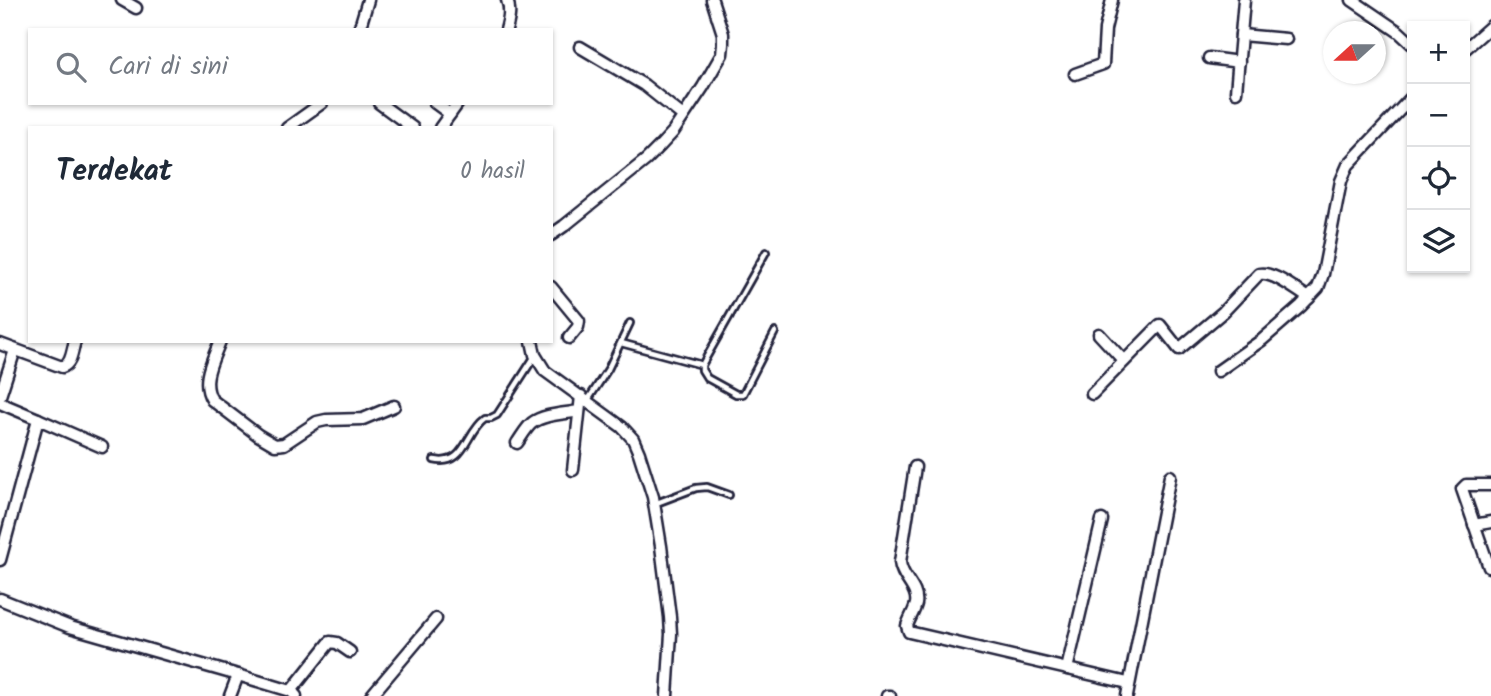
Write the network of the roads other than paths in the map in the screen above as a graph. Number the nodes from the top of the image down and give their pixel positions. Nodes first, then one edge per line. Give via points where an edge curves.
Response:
1 (122, 0) edge
2 (368, 0) edge
3 (507, 0) edge
4 (712, 0) edge
5 (1112, 0) edge
6 (1244, 0) edge
7 (1356, 1) edge
8 (136, 8) dead end
9 (1491, 26) edge
10 (360, 28) edge
11 (506, 28) edge
12 (1241, 35) junction
13 (1286, 39) dead end
14 (1407, 39) edge
15 (1470, 45) edge
16 (580, 47) dead end
17 (1209, 58) dead end
18 (1239, 62) junction
19 (1075, 74) dead end
20 (1236, 92) dead end
21 (1407, 102) edge
22 (319, 105) edge
23 (382, 105) edge
24 (438, 105) edge
25 (457, 105) edge
26 (450, 114) junction
27 (683, 116) junction
28 (290, 126) edge
29 (410, 126) edge
30 (441, 126) edge
31 (553, 233) edge
32 (766, 252) dead end
33 (553, 288) edge
34 (1309, 298) junction
35 (630, 323) dead end
36 (775, 332) dead end
37 (1099, 334) dead end
38 (569, 338) dead end
39 (74, 343) edge
40 (219, 343) edge
41 (532, 343) edge
42 (621, 343) junction
43 (0, 344) edge
44 (15, 350) junction
45 (535, 355) junction
46 (1124, 361) junction
47 (702, 365) junction
48 (1218, 371) dead end
49 (1092, 394) dead end
50 (0, 396) edge
51 (584, 398) junction
52 (0, 403) edge
53 (394, 406) dead end
54 (579, 411) junction
55 (38, 419) junction
56 (517, 443) dead end
57 (102, 447) dead end
58 (434, 460) dead end
59 (915, 467) dead end
60 (573, 470) dead end
61 (1170, 476) dead end
62 (1491, 485) edge
63 (729, 495) dead end
64 (654, 504) junction
65 (1102, 520) dead end
66 (1491, 522) edge
67 (1474, 525) junction
68 (0, 560) edge
69 (1491, 566) edge
70 (0, 599) edge
71 (436, 619) dead end
72 (350, 652) dead end
73 (1067, 669) junction
74 (237, 675) junction
75 (1128, 683) junction
76 (293, 694) edge
77 (230, 696) edge
78 (371, 696) edge
79 (667, 696) edge
80 (1127, 696) edge

1 - 8 street
2 - 10 street
3 - 11 street
4 - 27 street via 723,34 722,54
5 - 19 street via 1103,64
6 - 12 street
7 - 14 street
9 - 15 street
12 - 13 street
12 - 18 street
16 - 27 street
17 - 18 street
18 - 20 street
21 - 34 street via 1348,165 1323,274
22 - 28 street
23 - 29 street
24 - 26 street
25 - 26 street
26 - 30 street
27 - 31 street via 646,160
32 - 47 lane
33 - 38 street via 579,321
34 - 46 street via 1275,277 1259,274 1179,349 1160,325
34 - 48 street
35 - 42 lane
36 - 47 lane via 743,394 707,377
37 - 46 street
39 - 44 street via 62,367
40 - 53 street via 205,386 208,393 275,445 317,422 363,419
41 - 45 street
42 - 47 lane
42 - 51 lane via 608,369
43 - 44 street
44 - 50 street
45 - 51 street via 545,371
45 - 58 lane via 498,415 477,425 456,457
46 - 49 street
51 - 54 street
51 - 64 street via 633,439
52 - 55 street
54 - 56 street via 544,417 530,425
54 - 60 street
55 - 57 street
55 - 68 street
59 - 73 street via 900,562 916,599 909,632
61 - 75 street
62 - 67 street via 1462,489
63 - 64 lane via 696,488
64 - 79 street via 671,634
65 - 73 street
66 - 67 street
67 - 69 street
70 - 74 street via 70,627
71 - 78 street
72 - 76 street via 331,642
73 - 75 street
74 - 76 street
74 - 77 street
75 - 80 street

